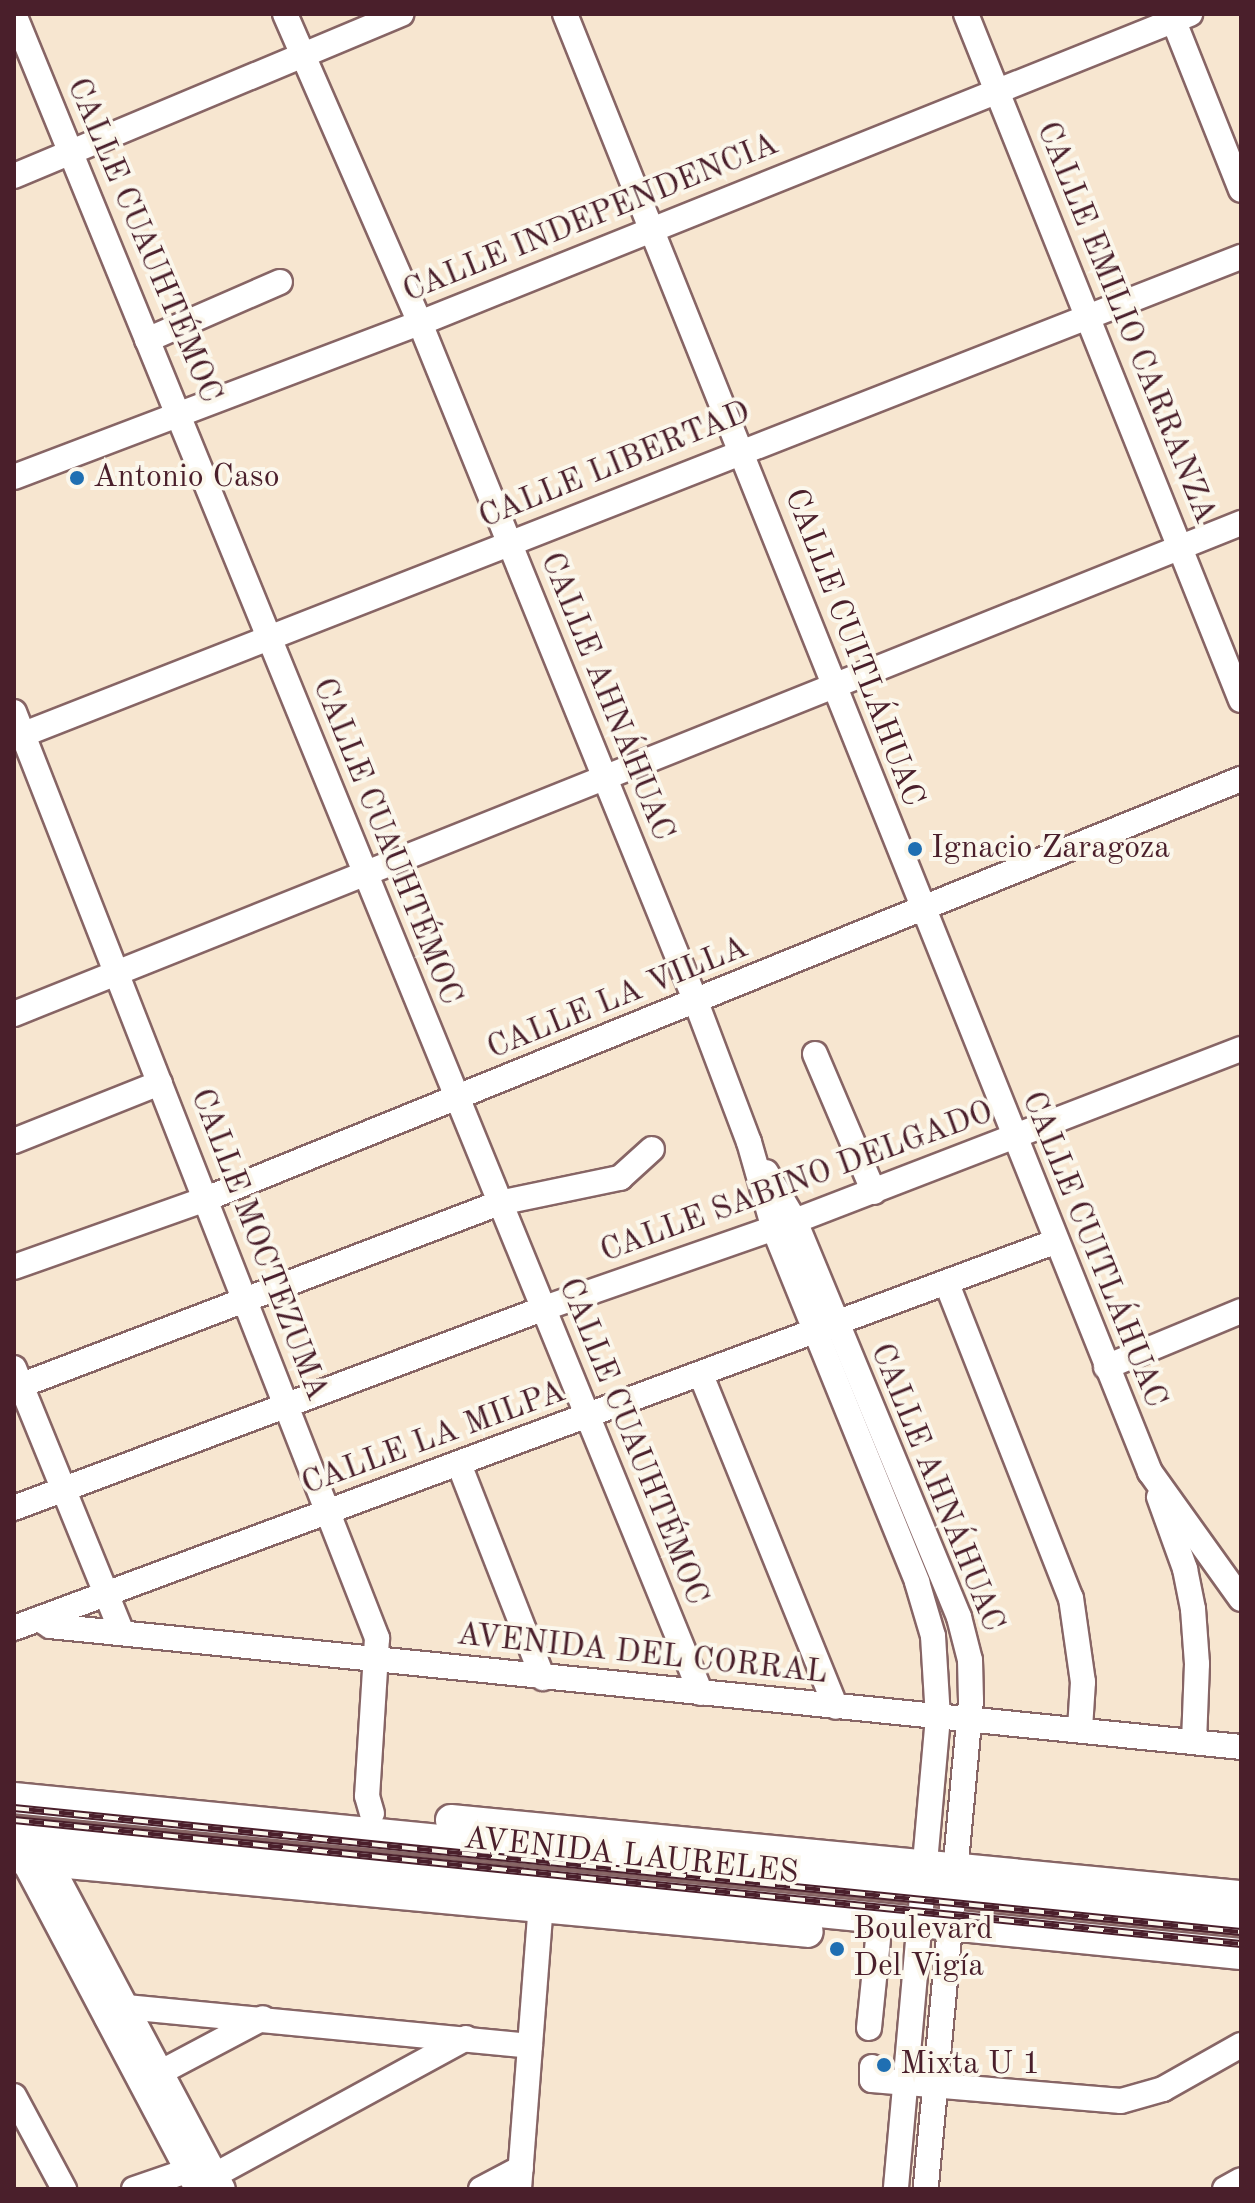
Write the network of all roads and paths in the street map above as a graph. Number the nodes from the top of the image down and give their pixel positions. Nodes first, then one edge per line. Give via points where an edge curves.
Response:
1 (14, 14) edge
2 (285, 14) edge
3 (401, 14) edge
4 (565, 14) edge
5 (966, 14) edge
6 (1178, 16) edge
7 (303, 53) junction
8 (998, 92) junction
9 (70, 153) junction
10 (14, 176) edge
11 (1241, 190) edge
12 (652, 228) junction
13 (1241, 257) edge
14 (280, 282) dead end
15 (1085, 314) junction
16 (420, 323) junction
17 (147, 340) junction
18 (181, 415) junction
19 (741, 450) junction
20 (14, 477) edge
21 (1241, 523) edge
22 (508, 542) junction
23 (1180, 547) junction
24 (268, 637) junction
25 (834, 685) junction
26 (1241, 700) edge
27 (17, 728) edge
28 (603, 776) junction
29 (1241, 779) edge
30 (364, 872) junction
31 (921, 911) junction
32 (116, 973) junction
33 (696, 1002) junction
34 (14, 1014) edge
35 (1241, 1049) edge
36 (815, 1054) dead end
37 (160, 1083) junction
38 (456, 1099) junction
39 (1012, 1140) junction
40 (14, 1141) edge
41 (652, 1149) dead end
42 (874, 1192) junction
43 (206, 1199) junction
44 (499, 1203) junction
45 (785, 1225) junction
46 (1054, 1242) junction
47 (14, 1267) edge
48 (947, 1284) junction
49 (246, 1300) junction
50 (542, 1309) junction
51 (1241, 1311) edge
52 (825, 1330) junction
53 (1106, 1367) junction
54 (701, 1375) junction
55 (16, 1381) edge
56 (286, 1404) junction
57 (586, 1418) junction
58 (459, 1464) junction
59 (1150, 1472) junction
60 (63, 1488) junction
61 (14, 1508) edge
62 (328, 1512) junction
63 (1238, 1586) edge
64 (106, 1594) junction
65 (39, 1619) junction
66 (14, 1628) edge
67 (122, 1633) junction
68 (379, 1660) junction
69 (543, 1678) junction
70 (701, 1693) junction
71 (836, 1707) junction
72 (938, 1717) junction
73 (969, 1720) junction
74 (1080, 1729) junction
75 (1194, 1742) junction
76 (1241, 1747) edge
77 (14, 1780) edge
78 (14, 1798) edge
79 (372, 1813) junction
80 (25, 1852) edge
81 (924, 1875) junction
82 (956, 1878) junction
83 (1241, 1896) edge
84 (541, 1906) junction
85 (1241, 1919) edge
86 (920, 1932) junction
87 (951, 1936) junction
88 (878, 1939) junction
89 (1241, 1954) edge
90 (1241, 1975) edge
91 (117, 2013) junction
92 (263, 2018) junction
93 (869, 2028) dead end
94 (466, 2038) junction
95 (1241, 2045) edge
96 (530, 2046) junction
97 (151, 2078) junction
98 (906, 2081) junction
99 (871, 2082) dead end
100 (937, 2084) junction
101 (14, 2096) edge
102 (520, 2178) edge
103 (1241, 2180) edge
104 (205, 2181) edge
105 (64, 2189) edge
106 (134, 2189) edge
107 (481, 2189) edge
108 (896, 2189) edge
109 (926, 2189) edge
110 (1225, 2189) edge

1 - 9 street, CALLE CUAUHTÉMOC
2 - 7 street, CALLE AHNÁHUAC
3 - 7 street
4 - 12 street, CALLE CUITLÁHUAC
5 - 8 street, CALLE EMILIO CARRANZA
6 - 8 street, CALLE INDEPENDENCIA
6 - 11 street
7 - 9 street
7 - 16 street, CALLE AHNÁHUAC
8 - 12 street, CALLE INDEPENDENCIA
8 - 15 street, CALLE EMILIO CARRANZA
9 - 10 street
9 - 17 street, CALLE CUAUHTÉMOC
12 - 16 street, CALLE INDEPENDENCIA
12 - 19 street, CALLE CUITLÁHUAC
13 - 15 street, CALLE LIBERTAD
14 - 17 street
15 - 19 street, CALLE LIBERTAD
15 - 23 street, CALLE EMILIO CARRANZA
16 - 18 street, CALLE INDEPENDENCIA
16 - 22 street, CALLE AHNÁHUAC
17 - 18 street, CALLE CUAUHTÉMOC
18 - 20 street, CALLE INDEPENDENCIA
18 - 24 street, CALLE CUAUHTÉMOC
19 - 22 street, CALLE LIBERTAD
19 - 25 street, CALLE CUITLÁHUAC
21 - 23 street
22 - 24 street, CALLE LIBERTAD
22 - 28 street, CALLE AHNÁHUAC
23 - 25 street
23 - 26 street, CALLE EMILIO CARRANZA
24 - 27 street, CALLE LIBERTAD
24 - 30 street, CALLE CUAUHTÉMOC
25 - 28 street
25 - 31 street, CALLE CUITLÁHUAC
27 - 32 street, CALLE MOCTEZUMA
28 - 30 street
28 - 33 street, CALLE AHNÁHUAC
29 - 31 street, CALLE LA VILLA
30 - 32 street
30 - 38 street, CALLE CUAUHTÉMOC
31 - 33 street, CALLE LA VILLA
31 - 39 street, CALLE CUITLÁHUAC
32 - 34 street
32 - 37 street, CALLE MOCTEZUMA
33 - 38 street, CALLE LA VILLA
33 - 45 street, CALLE AHNÁHUAC
35 - 39 street, CALLE SABINO DELGADO
36 - 42 street
37 - 40 street
37 - 43 street, CALLE MOCTEZUMA
38 - 43 street, CALLE LA VILLA
38 - 44 street, CALLE CUAUHTÉMOC
39 - 42 street, CALLE SABINO DELGADO
39 - 46 street, CALLE CUITLÁHUAC
41 - 44 street via 620,1178
42 - 45 street, CALLE SABINO DELGADO
43 - 47 street, CALLE LA VILLA
43 - 49 street, CALLE MOCTEZUMA
44 - 49 street
44 - 50 street, CALLE CUAUHTÉMOC
45 - 50 street, CALLE SABINO DELGADO
45 - 52 street, CALLE AHNÁHUAC
46 - 48 street, CALLE LA MILPA
46 - 53 street, CALLE CUITLÁHUAC
48 - 52 street, CALLE LA MILPA
48 - 74 street via 1071,1598 1083,1682
49 - 55 street
49 - 56 street, CALLE MOCTEZUMA
50 - 56 street, CALLE SABINO DELGADO
50 - 57 street, CALLE CUAUHTÉMOC
51 - 53 street
52 - 54 street, CALLE LA MILPA
52 - 72 street, CALLE AHNÁHUAC via 933,1636
52 - 73 street, CALLE AHNÁHUAC via 959,1617 970,1660
53 - 59 street, CALLE CUITLÁHUAC
54 - 57 street, CALLE LA MILPA
54 - 71 street
55 - 60 street
56 - 60 street, CALLE SABINO DELGADO
56 - 62 street, CALLE MOCTEZUMA
57 - 58 street, CALLE LA MILPA
57 - 70 street, CALLE CUAUHTÉMOC
58 - 62 street, CALLE LA MILPA
58 - 69 street
59 - 63 street, CALLE CUITLÁHUAC
59 - 75 street via 1185,1569 1193,1609
60 - 61 street, CALLE SABINO DELGADO
60 - 64 street
62 - 64 street, CALLE LA MILPA
62 - 68 street, CALLE MOCTEZUMA via 377,1638
64 - 65 street, CALLE LA MILPA
64 - 67 street
65 - 66 street, CALLE LA MILPA
65 - 67 street, AVENIDA DEL CORRAL via 50,1626
67 - 68 street, AVENIDA DEL CORRAL
68 - 69 street, AVENIDA DEL CORRAL
68 - 79 street, CALLE MOCTEZUMA via 367,1796
69 - 70 street, AVENIDA DEL CORRAL
70 - 71 street, AVENIDA DEL CORRAL
71 - 72 street, AVENIDA DEL CORRAL
72 - 73 street, AVENIDA DEL CORRAL
72 - 81 street, CALLE AHNÁHUAC
73 - 74 street, AVENIDA DEL CORRAL
73 - 82 street, CALLE AHNÁHUAC
74 - 75 street, AVENIDA DEL CORRAL
75 - 76 street, AVENIDA DEL CORRAL
77 - 79 main road, AVENIDA LAURELES
78 - 81 main road, AVENIDA LAURELES
79 - 81 main road, AVENIDA LAURELES
80 - 84 main road, AVENIDA LAURELES
80 - 86 main road, AVENIDA LAURELES
80 - 91 street
81 - 82 main road, AVENIDA LAURELES
81 - 86 street, CALLE AHNÁHUAC
82 - 83 main road, AVENIDA LAURELES
82 - 85 main road, AVENIDA LAURELES
82 - 87 street, CALLE AHNÁHUAC
84 - 88 main road, AVENIDA LAURELES
84 - 96 street
86 - 87 main road, AVENIDA LAURELES
86 - 88 main road, AVENIDA LAURELES
86 - 98 street, CALLE AHNÁHUAC
87 - 89 main road, AVENIDA LAURELES
87 - 90 main road, AVENIDA LAURELES
87 - 100 street, CALLE AHNÁHUAC
88 - 93 street
91 - 92 street
91 - 97 street
92 - 94 street
92 - 97 street
94 - 96 street
94 - 104 street
95 - 100 street via 1163,2089 1121,2101
96 - 102 street
97 - 104 street
98 - 99 street
98 - 100 street
98 - 108 street, CALLE AHNÁHUAC
100 - 109 street, CALLE AHNÁHUAC
101 - 105 street
102 - 107 street
103 - 110 street
104 - 106 street

